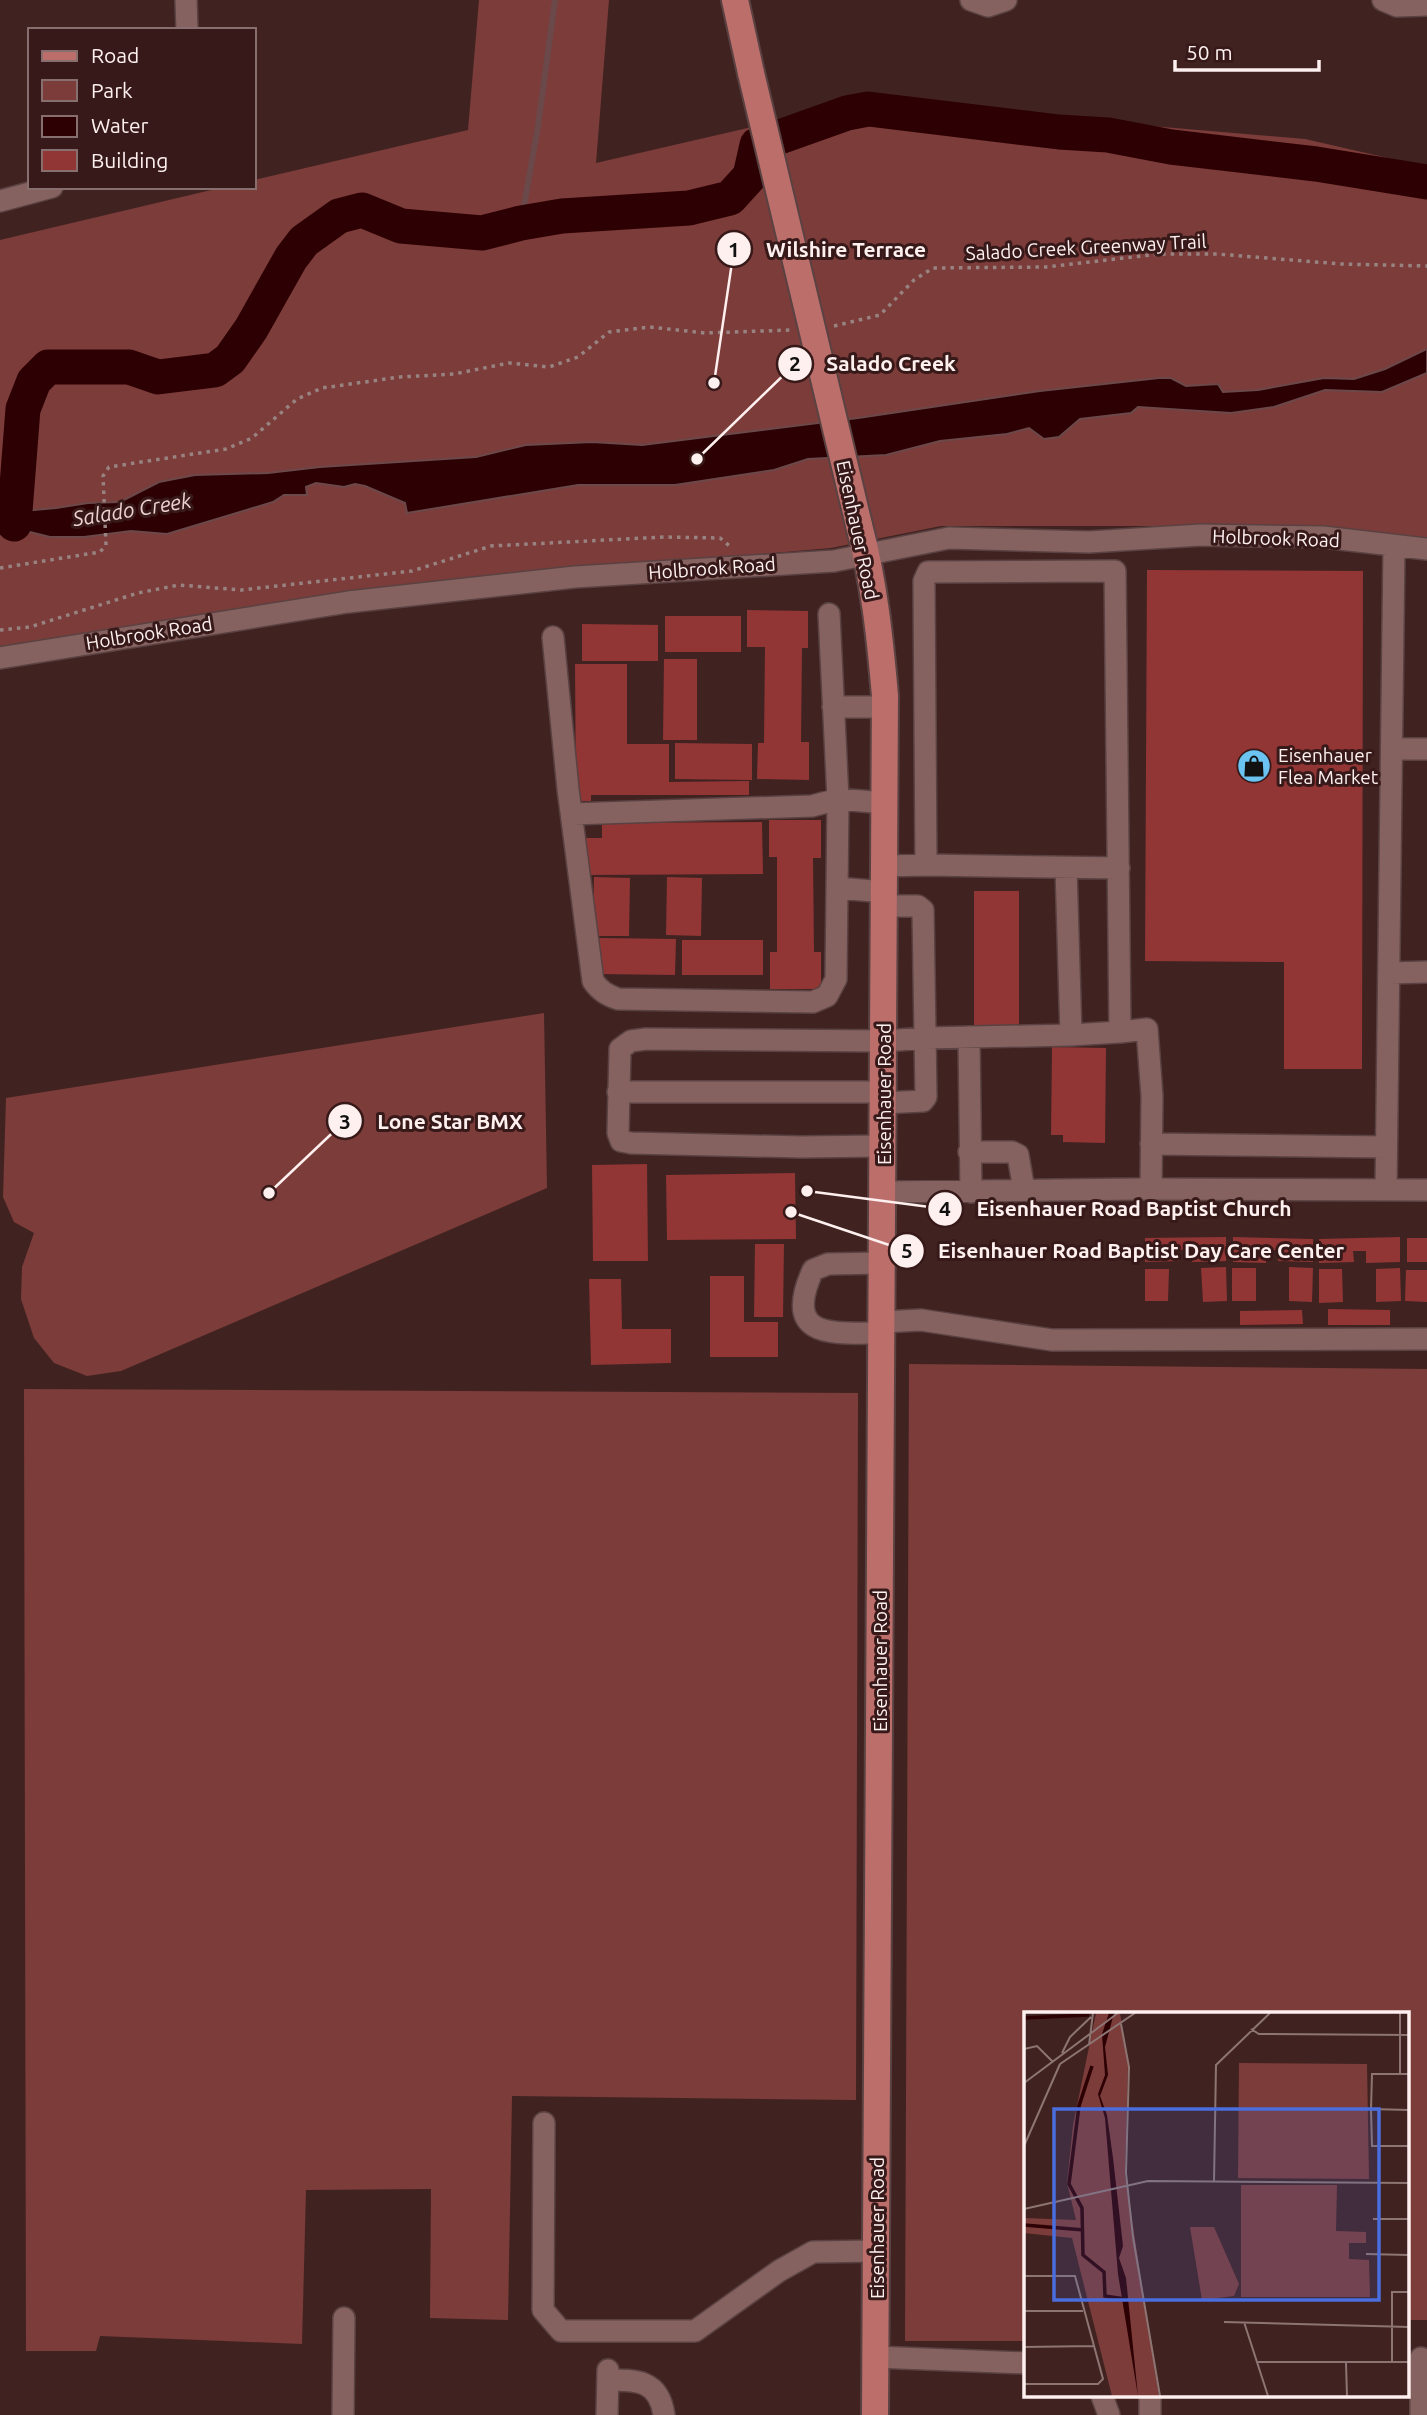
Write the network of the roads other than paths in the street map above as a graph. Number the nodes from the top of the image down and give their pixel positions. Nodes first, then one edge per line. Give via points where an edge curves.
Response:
1 (186, 0) edge
2 (735, 0) edge
3 (971, 0) edge
4 (1006, 0) edge
5 (1383, 0) edge
6 (1427, 5) edge
7 (187, 28) edge
8 (45, 189) edge
9 (0, 201) edge
10 (1116, 541) junction
11 (1068, 542) junction
12 (1394, 547) junction
13 (1427, 549) edge
14 (867, 554) junction
15 (1067, 570) junction
16 (1115, 571) junction
17 (829, 614) dead end
18 (554, 637) dead end
19 (0, 659) edge
20 (833, 707) junction
21 (885, 707) junction
22 (1392, 749) junction
23 (1427, 749) edge
24 (838, 799) junction
25 (885, 803) junction
26 (572, 814) junction
27 (926, 865) junction
28 (1066, 868) junction
29 (1119, 868) junction
30 (837, 888) junction
31 (885, 888) junction
32 (1427, 972) edge
33 (1388, 973) junction
34 (1120, 1032) junction
35 (1071, 1035) junction
36 (969, 1037) junction
37 (926, 1038) junction
38 (884, 1041) junction
39 (618, 1093) junction
40 (884, 1098) junction
41 (1151, 1144) junction
42 (883, 1146) junction
43 (1386, 1147) junction
44 (969, 1152) junction
45 (1151, 1189) junction
46 (1024, 1190) junction
47 (1386, 1190) junction
48 (1427, 1190) edge
49 (883, 1192) junction
50 (971, 1192) junction
51 (883, 1264) junction
52 (882, 1327) junction
53 (1427, 1339) edge
54 (544, 2123) dead end
55 (876, 2251) junction
56 (344, 2318) dead end
57 (876, 2357) junction
58 (1419, 2358) edge
59 (1024, 2363) edge
60 (1103, 2398) edge
61 (343, 2415) edge
62 (607, 2415) edge
63 (664, 2415) edge
64 (875, 2415) edge
65 (1109, 2415) edge
66 (1421, 2415) edge

1 - 7 street
2 - 14 main road, Eisenhauer Road, bridge
3 - 4 street via 988,6
5 - 6 street via 1397,6
8 - 9 street
10 - 11 street, Holbrook Road
10 - 12 street, Holbrook Road via 1201,535 1323,537
10 - 16 street
11 - 14 street, Holbrook Road via 949,538
11 - 15 street
12 - 13 street, Holbrook Road
12 - 22 street
14 - 19 street, Holbrook Road via 834,561 575,577 348,602
14 - 21 main road, Eisenhauer Road
15 - 16 street
15 - 27 street via 929,572 924,581
16 - 29 street
17 - 20 street
18 - 26 street
20 - 21 street
20 - 24 street
21 - 25 main road, Eisenhauer Road
22 - 23 street
22 - 33 street
24 - 25 street
24 - 26 street via 812,806
24 - 30 street
25 - 31 main road, Eisenhauer Road
26 - 30 street via 593,981 618,999 813,1002 827,996 836,979
27 - 28 street
27 - 31 street
28 - 29 street
28 - 35 street
29 - 34 street
30 - 31 street
31 - 37 street via 923,909
31 - 38 main road, Eisenhauer Road
32 - 33 street
33 - 43 street
34 - 35 street
34 - 41 street via 1147,1030
35 - 36 street
36 - 37 street
36 - 44 street
37 - 38 street
37 - 40 street via 926,1097 923,1101
38 - 39 street via 631,1041 620,1049
38 - 40 main road, Eisenhauer Road
39 - 40 street
39 - 42 street via 621,1141
40 - 42 main road, Eisenhauer Road
41 - 43 street
41 - 45 street
42 - 49 main road, Eisenhauer Road
43 - 47 street
44 - 46 street via 1018,1155
44 - 50 street
45 - 46 street
45 - 47 street
46 - 50 street
47 - 48 street
49 - 50 street
49 - 51 main road, Eisenhauer Road
51 - 52 main road, Eisenhauer Road
51 - 52 street via 828,1264 813,1270 804,1310 807,1320 826,1332
52 - 53 street via 921,1320 1052,1340
52 - 55 main road, Eisenhauer Road
54 - 55 street via 543,2309 561,2331 695,2332 813,2252
55 - 57 main road, Eisenhauer Road
56 - 61 street
57 - 59 street
57 - 64 main road, Eisenhauer Road
58 - 66 street
60 - 65 street
62 - 63 street via 608,2375 644,2383 656,2391

